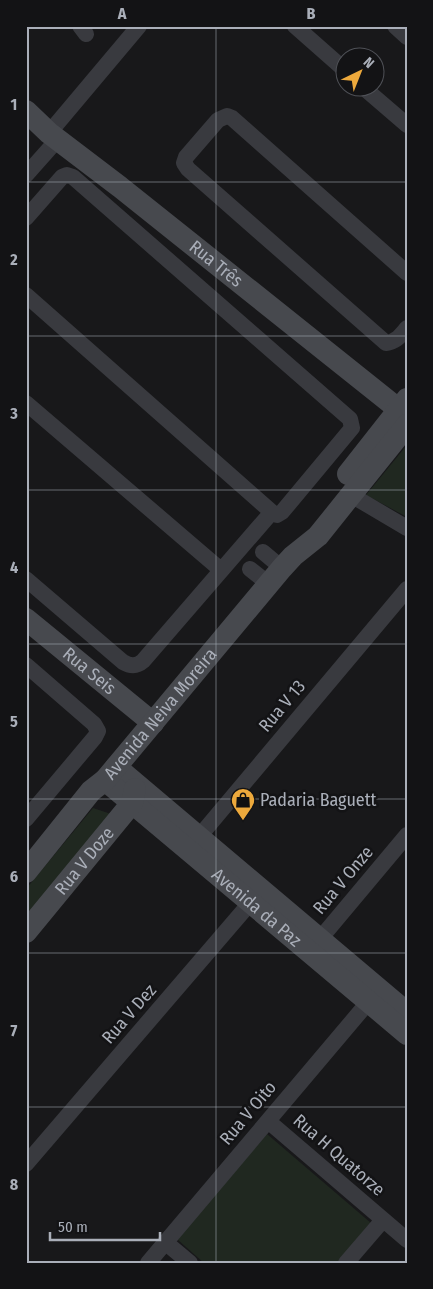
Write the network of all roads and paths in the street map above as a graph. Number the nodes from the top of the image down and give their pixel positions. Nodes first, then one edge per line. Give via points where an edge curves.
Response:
1 (139, 26) edge
2 (295, 26) edge
3 (395, 26) edge
4 (407, 37) edge
5 (336, 62) edge
6 (376, 98) edge
7 (26, 111) edge
8 (407, 125) edge
9 (54, 136) junction
10 (26, 175) edge
11 (26, 218) edge
12 (407, 273) edge
13 (26, 295) edge
14 (407, 328) edge
15 (26, 403) edge
16 (405, 412) edge
17 (351, 495) junction
18 (271, 512) junction
19 (407, 528) edge
20 (263, 552) dead end
21 (250, 569) dead end
22 (281, 569) junction
23 (221, 570) junction
24 (26, 579) edge
25 (407, 589) edge
26 (26, 619) edge
27 (26, 665) edge
28 (153, 723) junction
29 (111, 774) junction
30 (134, 793) junction
31 (26, 819) edge
32 (407, 835) edge
33 (193, 843) junction
34 (26, 872) edge
35 (256, 896) junction
36 (26, 932) edge
37 (314, 946) junction
38 (374, 996) junction
39 (407, 1013) edge
40 (407, 1034) edge
41 (268, 1121) junction
42 (26, 1164) edge
43 (384, 1220) junction
44 (407, 1240) edge
45 (165, 1242) junction
46 (148, 1263) edge
47 (190, 1263) edge
48 (346, 1263) edge

1 - 9 street
2 - 5 street
3 - 4 street
6 - 8 street
7 - 9 street, Rua Três
9 - 10 street
9 - 16 street, Rua Três
11 - 18 street via 62,177 73,176 350,419 352,428 335,450 282,512 277,515
12 - 14 street via 232,118 227,116 218,120 186,157 184,163 188,169 386,343 398,339
13 - 18 street
15 - 23 street
16 - 17 street, Avenida Neiva Moreira
16 - 22 street, Avenida Neiva Moreira via 307,527
17 - 19 street
17 - 22 street, Avenida Neiva Moreira via 318,536
18 - 23 street
20 - 22 street
21 - 22 street
22 - 28 street, Avenida Neiva Moreira
23 - 24 street via 143,661 132,666 122,662
25 - 33 street, Rua V 13
26 - 28 street, Rua Seis
27 - 31 street via 98,731
28 - 29 street, Avenida Neiva Moreira
29 - 30 street, Avenida da Paz
29 - 34 street, Avenida Neiva Moreira via 91,791
30 - 33 street, Avenida da Paz
30 - 36 street, Rua V Doze
32 - 37 street, Rua V Onze
33 - 35 street, Avenida da Paz
35 - 37 street, Avenida da Paz
35 - 42 street, Rua V Dez
37 - 38 street, Avenida da Paz
38 - 39 street, Avenida da Paz
38 - 40 street, Avenida da Paz
38 - 41 street, Rua V Oito
41 - 43 street, Rua H Quatorze
41 - 45 street, Rua V Oito
43 - 44 street, Rua H Quatorze
43 - 48 street
45 - 46 street, Rua V Oito
45 - 47 street

